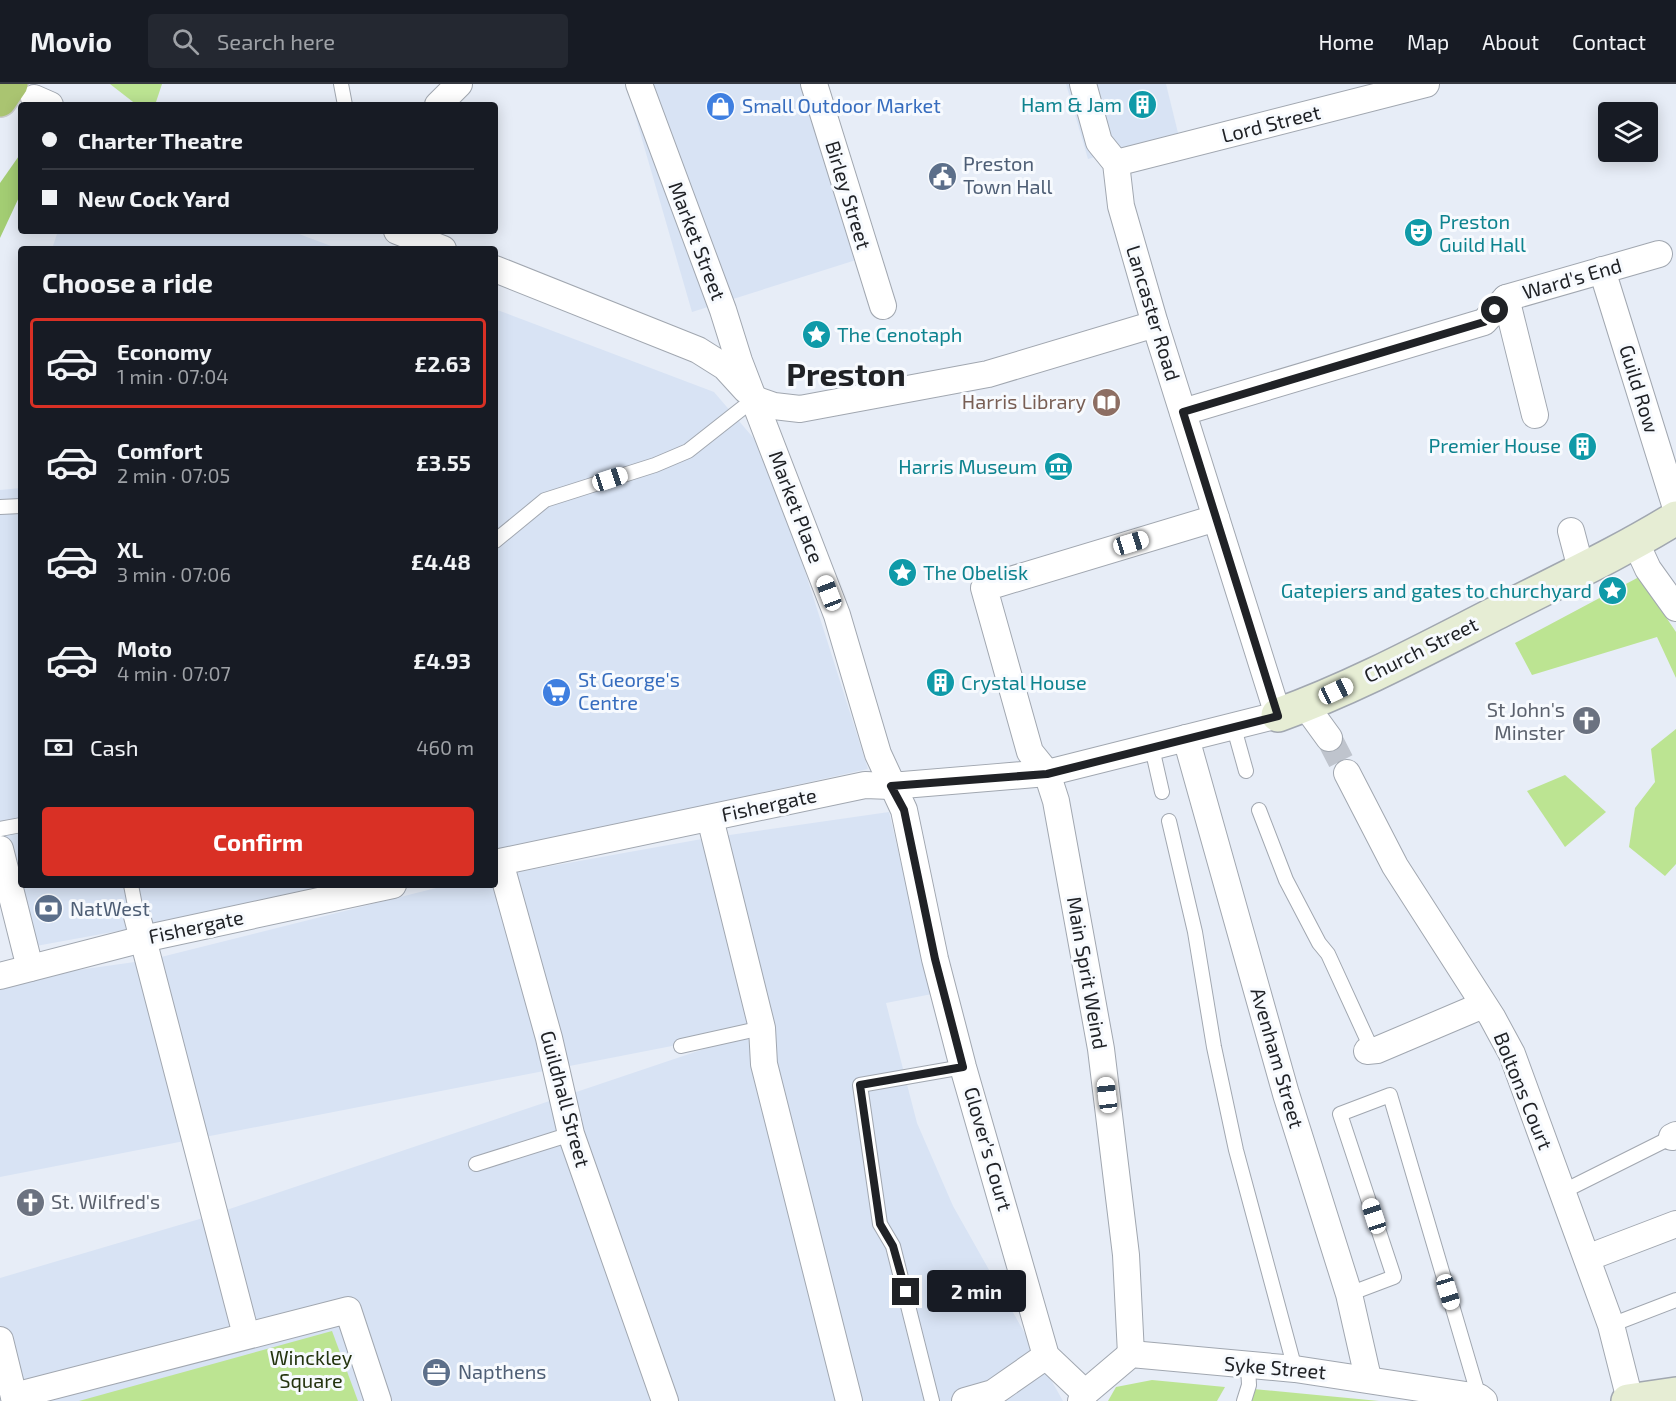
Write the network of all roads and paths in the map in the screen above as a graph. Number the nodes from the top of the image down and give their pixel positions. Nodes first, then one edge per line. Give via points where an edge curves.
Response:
1 (341, 84) edge
2 (459, 84) edge
3 (639, 84) edge
4 (814, 84) edge
5 (1083, 84) edge
6 (1426, 84) edge
7 (32, 96) edge
8 (0, 100) edge
9 (344, 102) edge
10 (441, 102) edge
11 (1116, 163) junction
12 (405, 234) edge
13 (435, 246) edge
14 (1659, 254) dead end
15 (498, 270) edge
16 (1602, 270) junction
17 (1506, 298) junction
18 (883, 306) dead end
19 (1155, 324) junction
20 (754, 399) junction
21 (1183, 412) junction
22 (1535, 415) dead end
23 (18, 506) edge
24 (0, 507) edge
25 (1676, 508) edge
26 (1216, 518) junction
27 (1676, 518) edge
28 (1571, 531) dead end
29 (498, 539) edge
30 (1636, 543) junction
31 (1581, 569) junction
32 (1676, 608) edge
33 (1291, 710) junction
34 (1234, 728) junction
35 (1186, 738) junction
36 (1329, 738) tunnel mouth
37 (1152, 748) junction
38 (1246, 771) dead end
39 (1347, 773) tunnel mouth
40 (1047, 774) junction
41 (891, 786) junction
42 (1162, 792) dead end
43 (1259, 810) dead end
44 (710, 818) junction
45 (1169, 821) dead end
46 (18, 826) edge
47 (0, 829) edge
48 (1, 854) edge
49 (501, 870) edge
50 (131, 888) edge
51 (375, 888) edge
52 (140, 927) junction
53 (30, 968) junction
54 (0, 976) edge
55 (1483, 1005) junction
56 (762, 1028) junction
57 (681, 1046) dead end
58 (1369, 1051) joint
59 (963, 1067) junction
60 (571, 1134) junction
61 (1674, 1136) edge
62 (476, 1164) dead end
63 (1562, 1192) junction
64 (1676, 1224) edge
65 (1587, 1258) junction
66 (1349, 1294) junction
67 (1676, 1300) edge
68 (1611, 1325) junction
69 (246, 1335) junction
70 (0, 1340) edge
71 (1131, 1354) junction
72 (1046, 1356) junction
73 (1248, 1365) junction
74 (1295, 1369) junction
75 (1368, 1378) junction
76 (1676, 1394) edge
77 (1421, 1396) edge
78 (1083, 1397) edge
79 (15, 1398) edge
80 (1482, 1399) edge
81 (378, 1401) edge
82 (664, 1401) edge
83 (849, 1401) edge
84 (932, 1401) edge
85 (965, 1401) edge
86 (1244, 1401) edge
87 (1629, 1401) edge

1 - 9 lane
2 - 10 street
3 - 20 street, Market Street
4 - 18 street, Birley Street
5 - 11 street via 1099,142
6 - 11 street, Lord Street
7 - 8 highway
11 - 19 street, Lancaster Road via 1121,206
12 - 13 street
14 - 16 street, Ward's End
15 - 20 street via 698,350 725,367
16 - 17 street, Ward's End
16 - 25 street, Guild Row
17 - 21 street, Ward's End via 1484,322
17 - 22 street
19 - 20 street via 988,374 824,405 800,409
19 - 21 street, Lancaster Road
20 - 29 lane via 688,451 545,500
20 - 41 street, Market Place via 837,615
21 - 26 street, Lancaster Road
23 - 24 lane
26 - 33 street, Lancaster Road
26 - 40 street via 984,588 1030,752
27 - 30 street, Church Street
28 - 31 street
30 - 31 street, Church Street
30 - 32 street via 1648,569
31 - 33 street, Church Street via 1428,648
33 - 34 street, Church Street
33 - 36 street
34 - 35 street, Church Street
34 - 38 lane
35 - 37 street, Church Street
35 - 66 street, Avenham Street via 1286,1094
37 - 40 street, Church Street
37 - 42 lane
39 - 55 street, Boltons Court via 1401,875
40 - 41 street, Fishergate
40 - 71 street, Main Sprit Weind via 1056,801 1101,1049 1126,1255
41 - 44 street, Fishergate via 866,785
41 - 59 street, Glover's Court via 904,810 935,959
43 - 58 lane via 1286,880 1328,954
44 - 49 street, Fishergate
44 - 56 street
45 - 74 lane via 1195,932 1236,1150
46 - 47 lane
48 - 53 street
49 - 60 street, Guildhall Street via 549,1038
50 - 52 lane
51 - 52 street, Fishergate
52 - 53 street, Fishergate
52 - 69 street
53 - 54 street, Fishergate
55 - 58 street
55 - 63 street, Boltons Court via 1512,1054
56 - 57 lane
56 - 83 street via 764,1064
59 - 72 street, Glover's Court
59 - 84 lane via 860,1085 880,1224 893,1246
60 - 62 lane
60 - 82 street, Guildhall Street
61 - 63 lane
63 - 65 street, Boltons Court
64 - 65 street
65 - 68 street, Boltons Court
66 - 75 street, Avenham Street
66 - 80 lane via 1394,1277 1340,1114 1390,1095
67 - 68 lane
68 - 87 street, Boltons Court
69 - 79 street
69 - 81 street via 348,1310
70 - 79 street
71 - 73 street, Syke Street
71 - 78 street
72 - 78 street, Glover's Court
72 - 85 street via 993,1393
73 - 74 street, Syke Street
73 - 86 lane via 1249,1385
74 - 75 street, Syke Street
75 - 77 street, Syke Street
76 - 87 street
77 - 80 street, Syke Street

